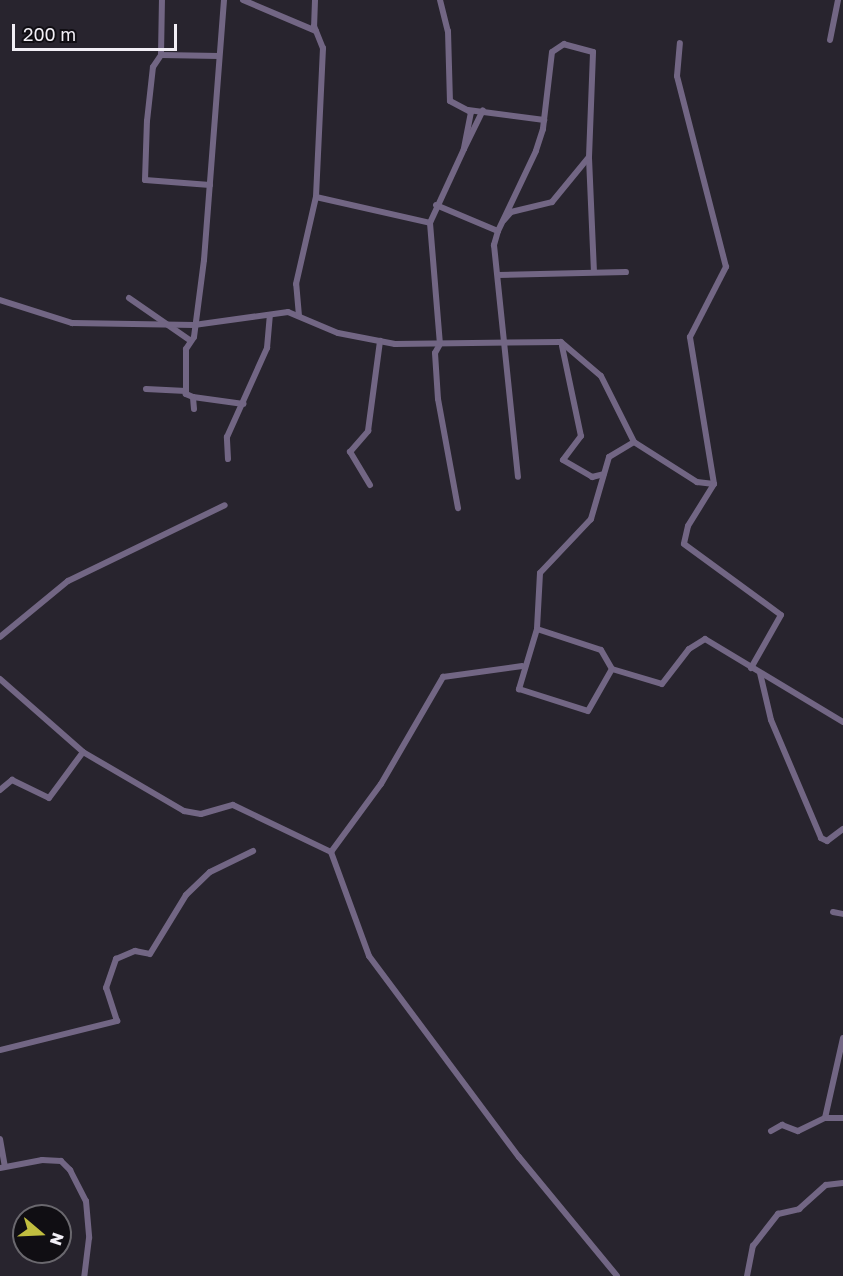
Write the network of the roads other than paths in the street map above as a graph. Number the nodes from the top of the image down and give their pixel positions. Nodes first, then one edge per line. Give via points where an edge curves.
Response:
1 (162, 0) edge
2 (224, 0) edge
3 (243, 0) edge
4 (315, 0) edge
5 (440, 0) edge
6 (838, 0) edge
7 (316, 31) junction
8 (830, 40) dead end
9 (680, 43) dead end
10 (161, 55) junction
11 (219, 56) junction
12 (468, 110) junction
13 (483, 110) junction
14 (544, 120) junction
15 (464, 149) junction
16 (589, 157) junction
17 (210, 185) junction
18 (316, 196) junction
19 (436, 205) junction
20 (504, 220) junction
21 (429, 223) junction
22 (498, 231) junction
23 (594, 272) junction
24 (626, 272) dead end
25 (498, 275) junction
26 (129, 298) dead end
27 (0, 300) edge
28 (270, 315) junction
29 (299, 316) junction
30 (162, 324) junction
31 (194, 325) junction
32 (503, 340) junction
33 (191, 341) junction
34 (380, 341) junction
35 (561, 342) junction
36 (440, 344) junction
37 (146, 389) dead end
38 (186, 391) junction
39 (193, 397) junction
40 (244, 404) junction
41 (194, 408) dead end
42 (634, 442) junction
43 (228, 459) dead end
44 (604, 474) junction
45 (518, 477) dead end
46 (370, 484) dead end
47 (714, 484) junction
48 (225, 505) dead end
49 (458, 508) dead end
50 (537, 629) junction
51 (0, 637) edge
52 (522, 666) junction
53 (751, 668) junction
54 (612, 669) junction
55 (760, 673) junction
56 (0, 679) edge
57 (843, 722) edge
58 (83, 752) junction
59 (0, 790) edge
60 (843, 829) edge
61 (253, 851) dead end
62 (330, 852) junction
63 (833, 912) dead end
64 (843, 914) edge
65 (843, 1038) edge
66 (0, 1050) edge
67 (825, 1118) junction
68 (843, 1118) edge
69 (771, 1131) dead end
70 (0, 1139) edge
71 (3, 1167) edge
72 (843, 1183) edge
73 (84, 1276) edge
74 (617, 1276) edge
75 (747, 1276) edge

1 - 10 street
2 - 11 street
3 - 7 street
4 - 7 street
5 - 12 street via 448,31 450,101
6 - 8 street
7 - 18 street via 323,48
9 - 47 street via 677,76 726,267 690,337
10 - 11 street
10 - 17 street via 151,87 145,180
11 - 17 street
12 - 13 street
12 - 15 street
13 - 14 street
13 - 15 street
14 - 16 street via 552,52 564,44 593,52
14 - 20 street
15 - 19 street
16 - 20 street via 552,202 511,212
16 - 23 street
17 - 31 street
18 - 21 street
18 - 29 street via 296,284
19 - 21 street
19 - 22 street
20 - 22 street
21 - 36 street
22 - 25 street via 494,245
23 - 24 street
23 - 25 street
25 - 32 street
26 - 30 street
27 - 30 street via 72,323
28 - 29 street
28 - 31 street
28 - 40 street via 267,348
29 - 34 street via 338,333
30 - 31 street
30 - 33 street
31 - 33 street
32 - 35 street
32 - 36 street
32 - 45 street
33 - 38 street via 186,350
34 - 36 street
34 - 46 street via 368,431 351,452
35 - 42 street via 601,376
35 - 44 street via 581,436 563,460 592,477
36 - 49 street via 435,353 438,399
37 - 38 street
38 - 39 street
39 - 40 street
39 - 41 street
40 - 43 street via 227,437
42 - 44 street via 615,451
42 - 47 street via 697,482
44 - 50 street via 591,519 540,573
47 - 53 street via 688,526 684,544 781,615
48 - 51 street via 68,581
50 - 52 street
50 - 54 street via 601,650
52 - 54 street via 519,689 524,693 580,712 591,709
52 - 62 street via 443,677 381,784
53 - 54 street via 705,639 689,649 662,684
53 - 55 street
55 - 57 street
55 - 60 street via 771,720 821,838 827,841
56 - 58 street
58 - 59 street via 50,798 12,780
58 - 62 street via 184,811 201,814 232,804
61 - 66 street via 210,872 186,895 150,954 135,951 116,959 106,988 117,1021
62 - 74 street via 369,956 519,1157
63 - 64 street
65 - 67 street
67 - 68 street
67 - 69 street via 798,1131 782,1125
70 - 71 street
71 - 73 street via 42,1160 61,1161 69,1170 86,1201 89,1238
72 - 75 street via 826,1185 799,1209 778,1214 753,1246

